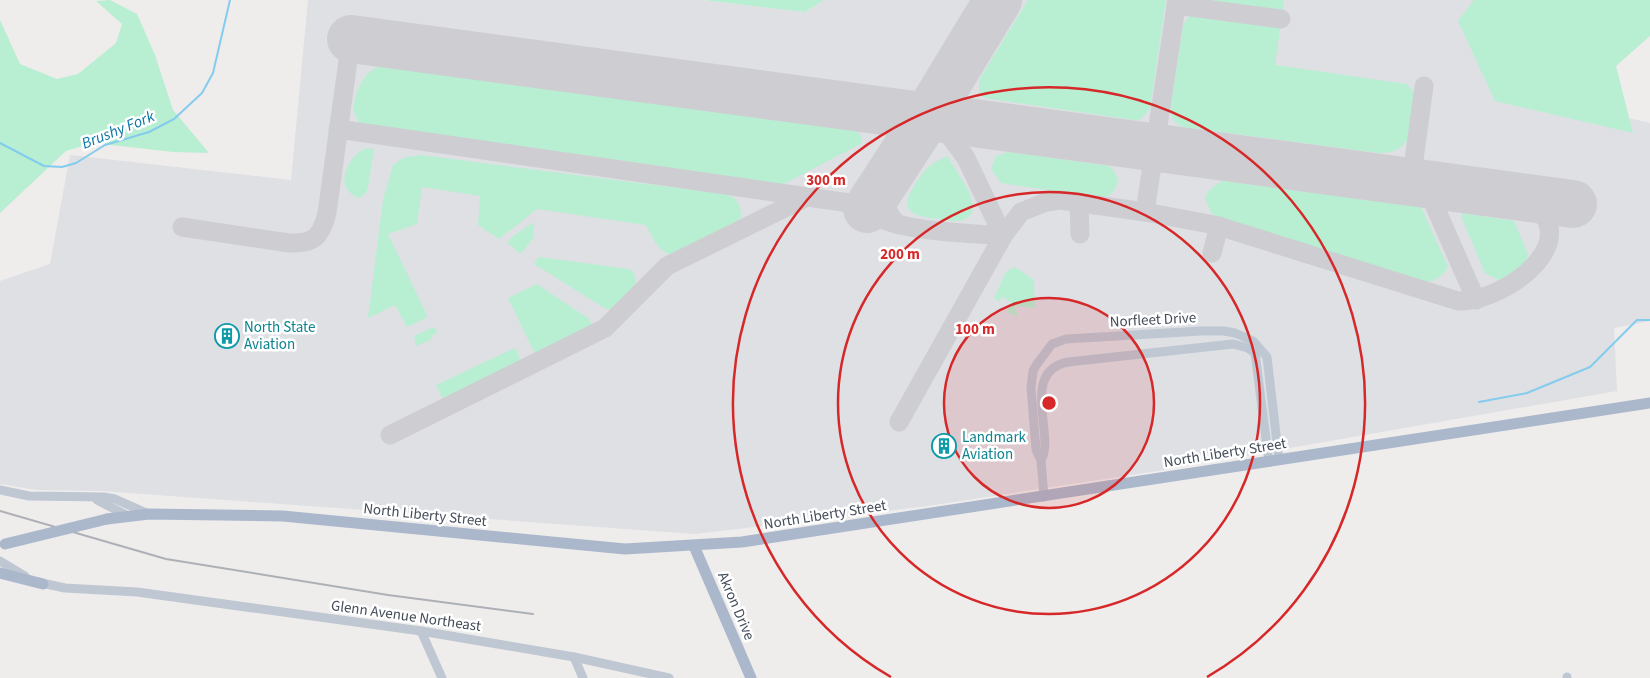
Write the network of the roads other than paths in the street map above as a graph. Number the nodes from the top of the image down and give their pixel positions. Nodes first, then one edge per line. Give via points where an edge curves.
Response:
1 (1262, 362) junction
2 (1650, 403) edge
3 (1274, 419) junction
4 (1264, 421) junction
5 (1041, 460) junction
6 (1274, 461) junction
7 (0, 490) edge
8 (88, 497) junction
9 (1044, 497) junction
10 (149, 514) junction
11 (128, 516) junction
12 (3, 544) edge
13 (694, 546) junction
14 (0, 561) edge
15 (0, 573) edge
16 (44, 584) junction
17 (421, 631) junction
18 (574, 657) junction
19 (442, 678) edge
20 (583, 678) edge
21 (669, 678) edge
22 (751, 678) edge

1 - 3 street, Norfleet Drive
1 - 4 street, Norfleet Drive
1 - 5 street, Norfleet Drive via 1248,348 1233,344 1062,362 1044,383 1041,413 1045,454
1 - 5 street, Norfleet Drive via 1265,355 1253,341 1239,334 1224,332 1201,331 1052,344 1037,364 1032,379 1036,450
2 - 6 main road, North Liberty Street
3 - 4 street
3 - 6 street, Norfleet Drive
4 - 6 street, Norfleet Drive
5 - 9 street, Norfleet Drive
6 - 9 main road, North Liberty Street
7 - 8 street via 29,496
8 - 10 street via 115,499
8 - 11 street
9 - 13 main road, North Liberty Street via 742,542
10 - 11 main road, North Liberty Street
10 - 13 main road, North Liberty Street via 283,516 625,549
11 - 12 main road, North Liberty Street, bridge
13 - 22 main road, Akron Drive
14 - 16 street, Glenn Avenue Northeast
15 - 16 main road
16 - 17 street, Glenn Avenue Northeast via 137,592
17 - 18 street, Glenn Avenue Northeast
17 - 19 street
18 - 20 street
18 - 21 street, Glenn Avenue Northeast

